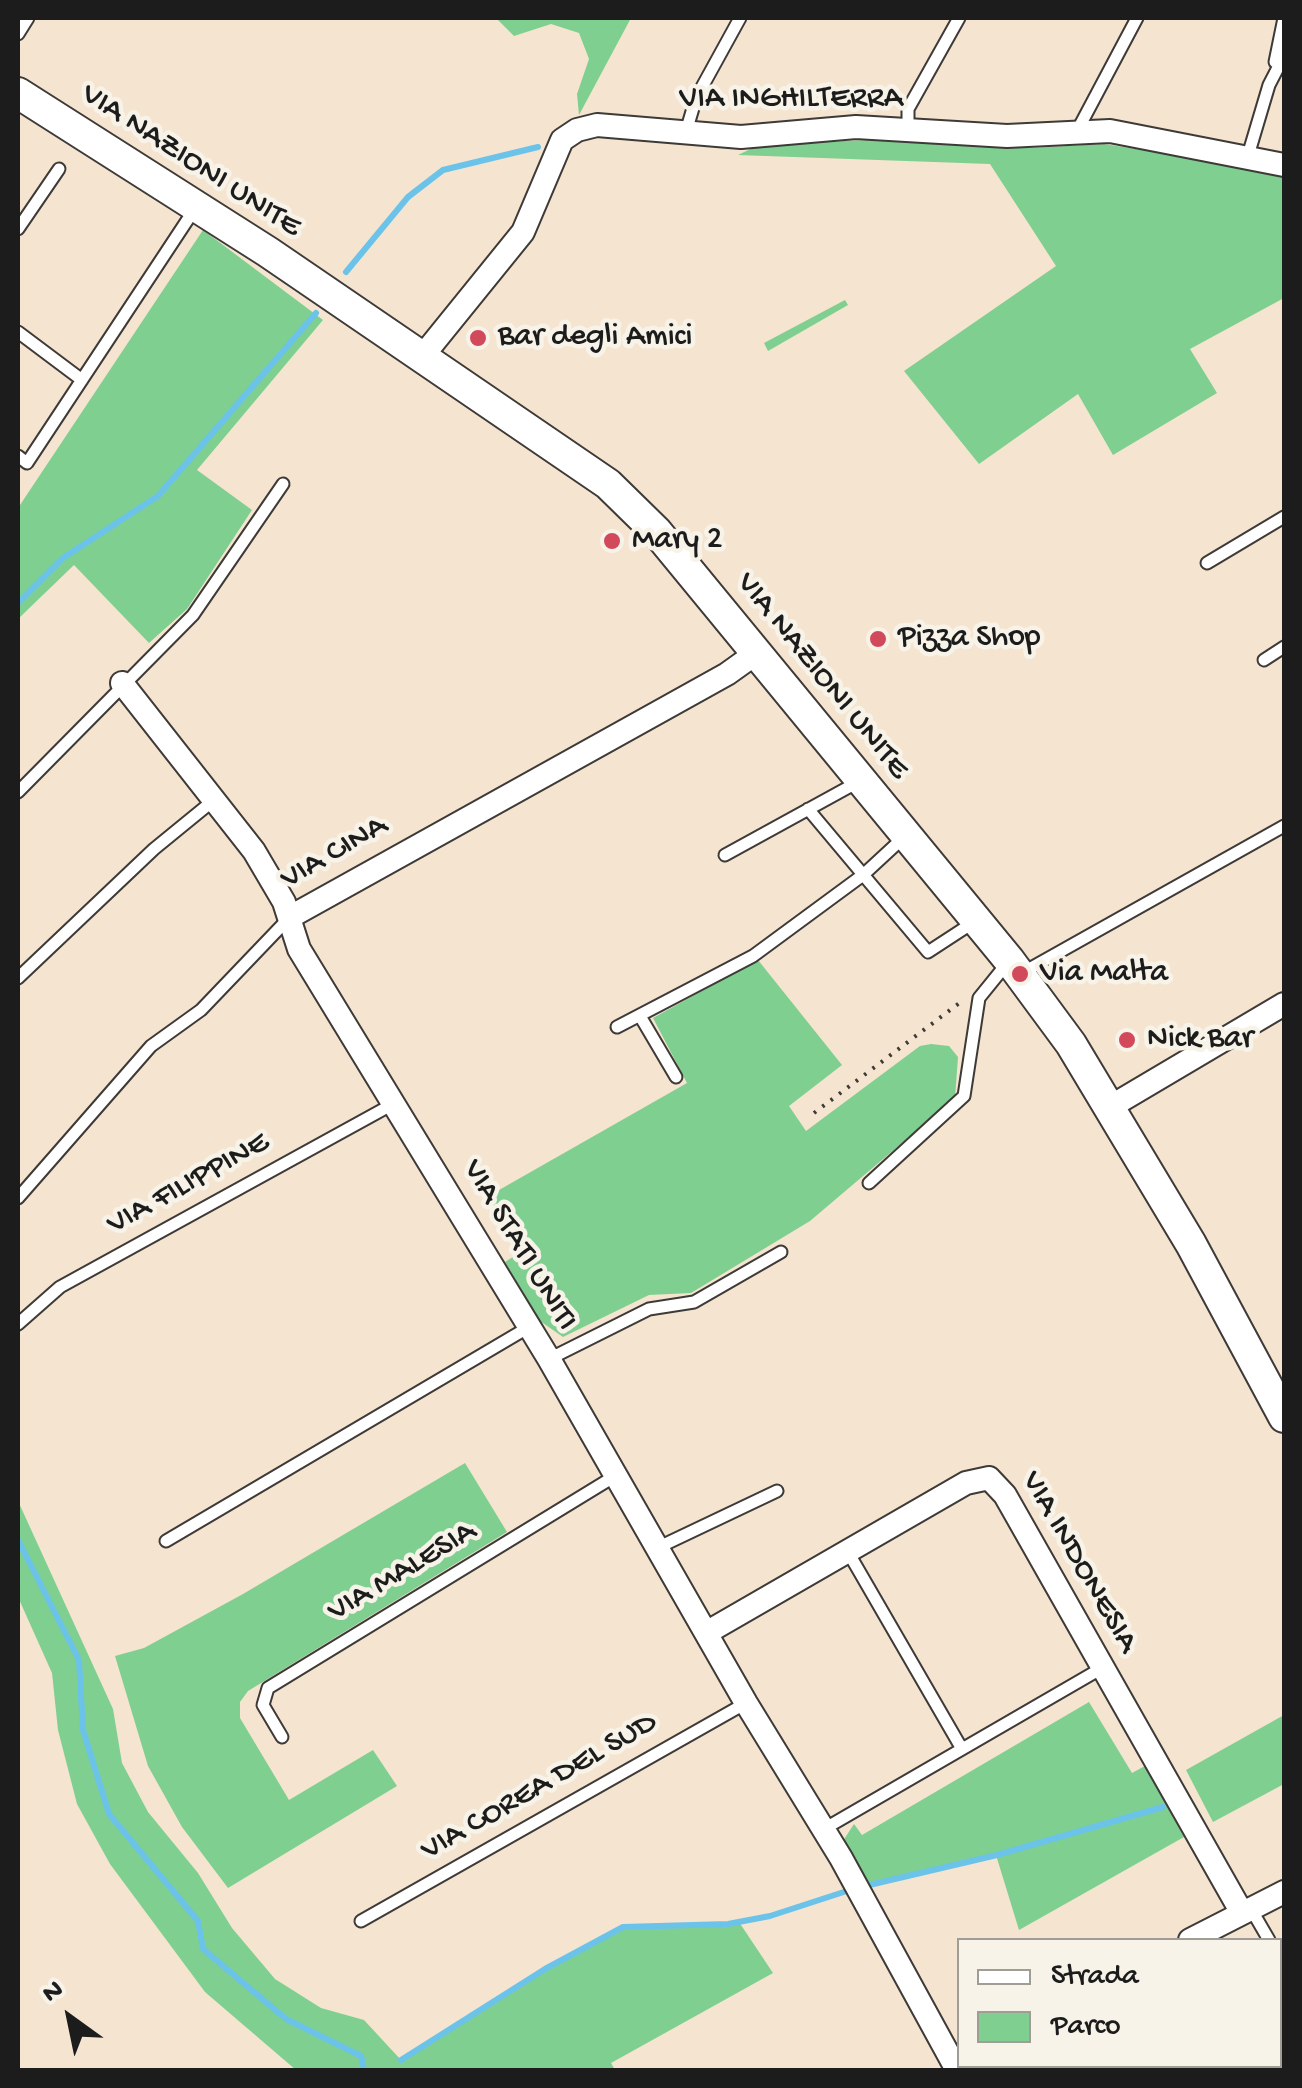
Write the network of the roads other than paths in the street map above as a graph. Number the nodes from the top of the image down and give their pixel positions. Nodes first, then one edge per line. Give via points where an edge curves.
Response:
1 (28, 18) edge
2 (740, 18) edge
3 (959, 18) edge
4 (1138, 18) edge
5 (1284, 18) edge
6 (18, 34) edge
7 (1284, 56) edge
8 (1270, 82) junction
9 (18, 93) edge
10 (908, 131) junction
11 (684, 136) junction
12 (1074, 136) junction
13 (1247, 159) junction
14 (1284, 165) edge
15 (59, 169) dead end
16 (196, 207) junction
17 (18, 229) edge
18 (18, 332) edge
19 (420, 358) junction
20 (82, 380) junction
21 (18, 456) edge
22 (282, 484) dead end
23 (1284, 517) edge
24 (1206, 562) dead end
25 (1284, 647) edge
26 (755, 654) junction
27 (1264, 660) dead end
28 (122, 683) junction
29 (860, 781) junction
30 (18, 792) edge
31 (216, 799) junction
32 (808, 810) junction
33 (1284, 826) edge
34 (906, 835) junction
35 (725, 854) dead end
36 (863, 875) junction
37 (290, 916) junction
38 (975, 921) junction
39 (1007, 971) junction
40 (18, 978) edge
41 (1284, 1004) edge
42 (640, 1016) junction
43 (617, 1027) dead end
44 (676, 1077) dead end
45 (394, 1104) junction
46 (1110, 1107) junction
47 (870, 1183) dead end
48 (18, 1198) edge
49 (781, 1252) dead end
50 (18, 1324) edge
51 (529, 1327) junction
52 (548, 1359) junction
53 (1284, 1417) edge
54 (615, 1476) junction
55 (776, 1491) dead end
56 (166, 1541) dead end
57 (656, 1548) junction
58 (848, 1552) junction
59 (706, 1633) junction
60 (1102, 1668) junction
61 (746, 1703) junction
62 (282, 1737) dead end
63 (962, 1750) junction
64 (824, 1829) junction
65 (1284, 1892) edge
66 (1247, 1911) junction
67 (362, 1921) dead end
68 (1194, 1938) edge
69 (1267, 1938) edge
70 (957, 2065) edge

1 - 6 lane
2 - 11 lane via 696,98
3 - 10 lane via 908,110
4 - 12 lane
5 - 8 lane
7 - 8 lane
8 - 13 lane
9 - 16 street, VIA NAZIONI UNITE
10 - 11 street, VIA INGHILTERRA via 856,127
10 - 12 street, VIA INGHILTERRA
11 - 19 street, VIA INGHILTERRA via 597,125 569,134 523,232
12 - 13 street, VIA INGHILTERRA via 1110,131
13 - 14 street, VIA INGHILTERRA
15 - 17 lane
16 - 19 street, VIA NAZIONI UNITE
16 - 20 lane
18 - 20 lane
19 - 26 street, VIA NAZIONI UNITE via 608,484 657,532
20 - 21 lane via 27,463
22 - 28 lane via 193,615
23 - 24 lane
25 - 27 lane
26 - 29 street, VIA NAZIONI UNITE
26 - 37 street, VIA CINA
28 - 30 lane
28 - 31 street, VIA STATI UNITI
29 - 32 lane
29 - 34 street, VIA NAZIONI UNITE
31 - 37 street, VIA STATI UNITI
31 - 40 lane
32 - 35 lane
32 - 36 lane
33 - 39 lane
34 - 36 lane
34 - 38 street, VIA NAZIONI UNITE
36 - 38 lane via 928,952
36 - 42 lane via 753,956
37 - 45 street, VIA STATI UNITI via 299,949
37 - 48 lane, VIA CINA via 201,1010 152,1046
38 - 39 street, VIA NAZIONI UNITE
39 - 46 street, VIA NAZIONI UNITE
39 - 47 lane via 980,998 964,1096
41 - 46 street
42 - 43 lane
42 - 44 lane
45 - 50 lane, VIA FILIPPINE via 60,1288
45 - 51 street, VIA STATI UNITI
46 - 53 street, VIA NAZIONI UNITE
49 - 52 lane via 694,1302 649,1309
51 - 52 street, VIA STATI UNITI
51 - 56 lane
52 - 54 street, VIA STATI UNITI
54 - 57 street, VIA STATI UNITI
54 - 62 lane, VIA MALESIA via 268,1688 263,1706
55 - 57 lane
57 - 59 street, VIA STATI UNITI
58 - 59 street, VIA INDONESIA
58 - 60 street, VIA INDONESIA via 966,1483 989,1478 1005,1495
58 - 63 lane
59 - 61 street, VIA STATI UNITI
60 - 63 lane
60 - 66 street, VIA INDONESIA
61 - 64 street, VIA STATI UNITI
61 - 67 lane, VIA COREA DEL SUD
63 - 64 lane
64 - 70 street, VIA STATI UNITI
65 - 66 street
66 - 68 street
66 - 69 lane

